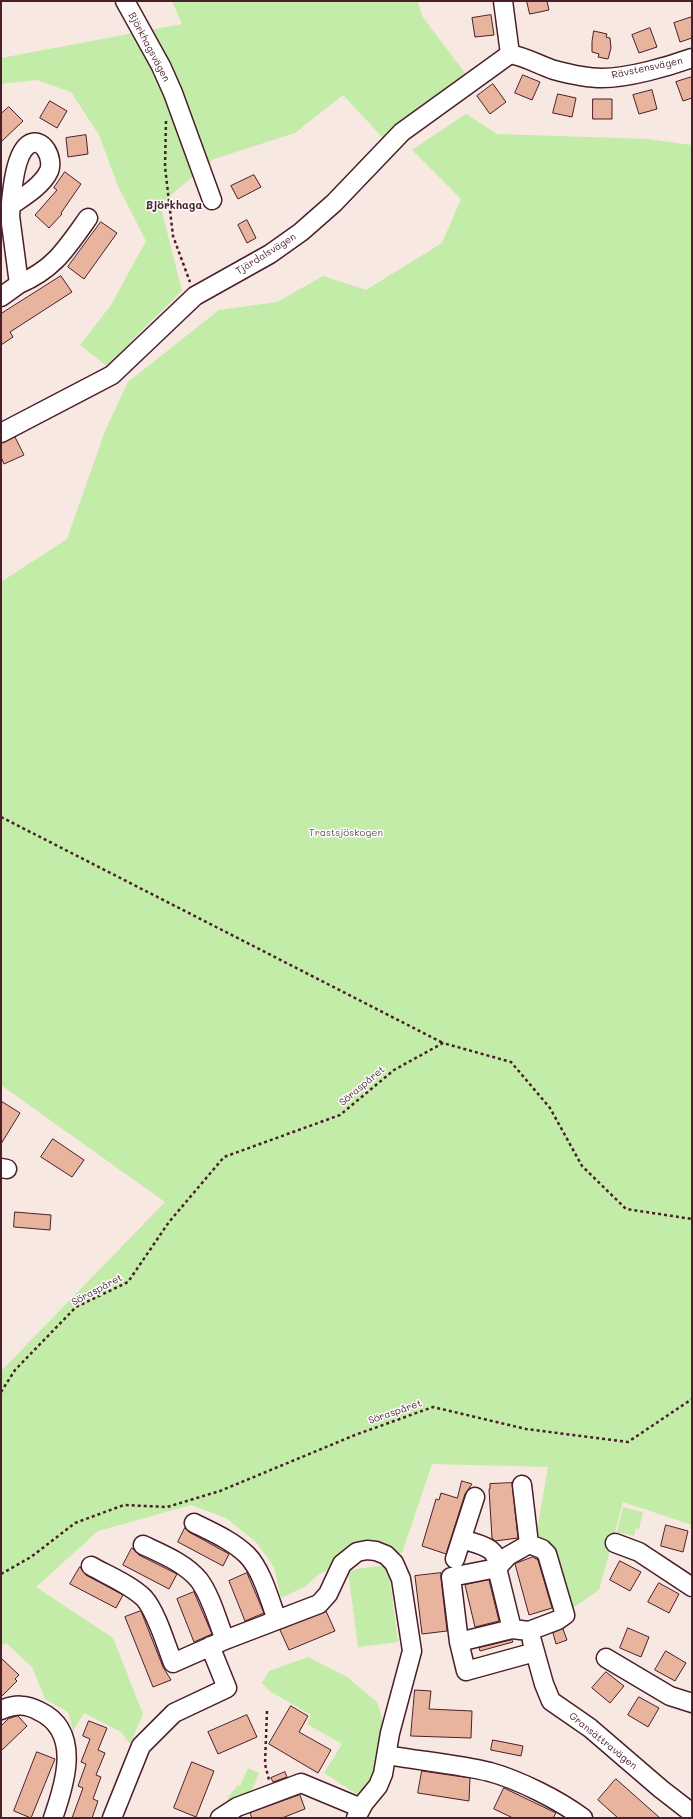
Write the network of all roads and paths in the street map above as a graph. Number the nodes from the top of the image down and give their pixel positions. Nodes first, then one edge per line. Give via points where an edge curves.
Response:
1 (125, 1) edge
2 (503, 1) edge
3 (510, 54) junction
4 (692, 58) edge
5 (173, 93) junction
6 (212, 200) dead end
7 (10, 206) dead end
8 (88, 218) dead end
9 (18, 284) junction
10 (195, 296) junction
11 (1, 297) edge
12 (1, 433) edge
13 (1, 817) edge
14 (443, 1043) junction
15 (692, 1220) edge
16 (6, 1384) junction
17 (1, 1385) edge
18 (1, 1392) edge
19 (692, 1399) edge
20 (522, 1485) dead end
21 (474, 1497) dead end
22 (194, 1523) dead end
23 (462, 1539) junction
24 (615, 1543) dead end
25 (528, 1544) junction
26 (144, 1545) dead end
27 (455, 1559) dead end
28 (91, 1566) dead end
29 (497, 1568) junction
30 (1, 1574) edge
31 (692, 1587) edge
32 (278, 1620) junction
33 (512, 1629) junction
34 (529, 1631) junction
35 (459, 1642) junction
36 (218, 1643) junction
37 (535, 1652) junction
38 (606, 1658) dead end
39 (692, 1703) edge
40 (1, 1710) edge
41 (267, 1711) dead end
42 (387, 1756) junction
43 (275, 1793) junction
44 (358, 1813) edge
45 (692, 1813) edge
46 (53, 1818) edge
47 (112, 1818) edge
48 (220, 1818) edge
49 (583, 1818) edge

1 - 5 street, Björkhagsvägen
2 - 3 street
3 - 4 street, Rävstensvägen via 578,76 602,78 624,76
3 - 10 street, Tjärdalsvägen via 402,132 334,203 301,232 270,254
5 - 6 street, Björkhagsvägen
5 - 10 path via 166,121 165,167 173,236
7 - 9 street
8 - 9 street via 57,260 44,271
9 - 11 street
10 - 12 street, Tjärdalsvägen via 112,375
13 - 14 path
14 - 15 path via 511,1062 550,1108 582,1166 626,1209
14 - 16 path, Söraspåret via 394,1070 340,1115 224,1157 169,1222 128,1282 76,1307 15,1370
16 - 17 path
16 - 18 path, Söraspåret
19 - 30 path, Söraspåret via 628,1442 526,1429 433,1407 355,1435 220,1490 167,1506 124,1505 75,1523 31,1557
20 - 25 street
21 - 23 street
22 - 32 street via 239,1548 248,1556
23 - 27 street
23 - 29 street via 496,1553
24 - 31 street via 639,1552
25 - 29 street via 508,1556
25 - 34 street via 542,1548 547,1554 565,1615
26 - 36 street via 181,1565 198,1579 209,1600
28 - 36 street via 136,1592 150,1606 173,1663
29 - 33 street
29 - 35 street via 451,1577
32 - 36 street
32 - 42 street via 319,1604 328,1594 342,1564 357,1552 376,1551 386,1555 394,1563 401,1579 412,1651 390,1733
33 - 34 street
33 - 35 street
34 - 37 street, Gransättravägen
35 - 37 street via 466,1671
36 - 47 street via 227,1688 174,1713 141,1746
37 - 45 street, Gransättravägen via 551,1701 590,1728
38 - 39 street via 670,1696
40 - 46 street via 11,1706 30,1706 55,1722 64,1738 68,1757 67,1769
41 - 43 path via 265,1764
42 - 44 street via 378,1786
42 - 49 street via 490,1772 567,1806
43 - 44 street via 301,1783
43 - 48 street via 237,1807

